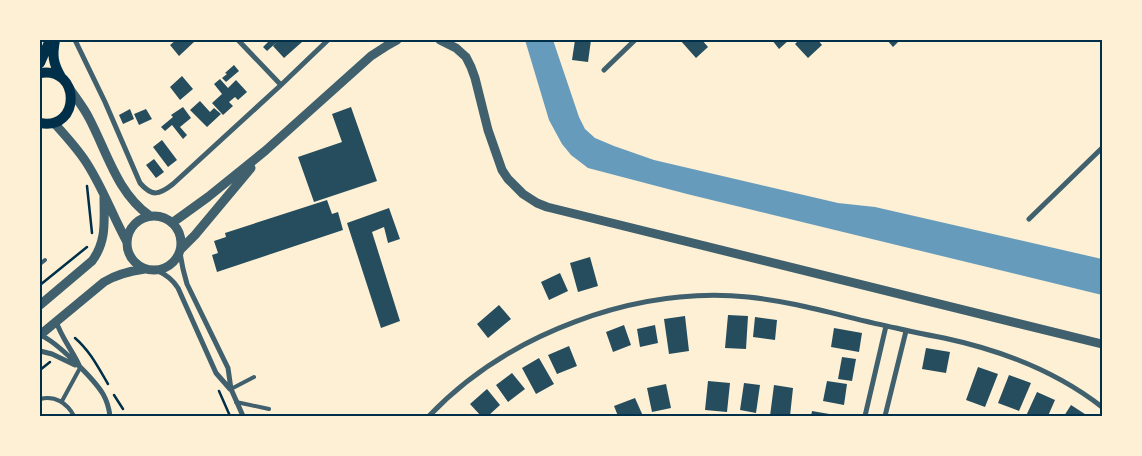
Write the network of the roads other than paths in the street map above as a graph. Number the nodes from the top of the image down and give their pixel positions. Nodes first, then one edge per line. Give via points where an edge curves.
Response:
1 (50, 40) edge
2 (54, 40) edge
3 (75, 40) edge
4 (238, 40) edge
5 (328, 40) edge
6 (397, 40) edge
7 (440, 40) edge
8 (635, 40) edge
9 (40, 63) edge
10 (604, 70) dead end
11 (40, 73) edge
12 (62, 78) junction
13 (281, 85) junction
14 (69, 88) junction
15 (54, 123) junction
16 (41, 124) edge
17 (1102, 148) edge
18 (265, 151) junction
19 (104, 195) junction
20 (150, 216) junction
21 (1029, 219) dead end
22 (172, 223) junction
23 (127, 242) junction
24 (180, 251) junction
25 (44, 260) dead end
26 (40, 264) edge
27 (145, 269) junction
28 (158, 270) junction
29 (40, 305) edge
30 (56, 321) junction
31 (886, 326) junction
32 (906, 331) junction
33 (40, 335) edge
34 (1102, 344) edge
35 (40, 351) edge
36 (80, 368) junction
37 (254, 377) dead end
38 (231, 389) junction
39 (40, 399) edge
40 (62, 401) junction
41 (236, 402) junction
42 (1102, 407) edge
43 (269, 409) dead end
44 (74, 416) edge
45 (111, 416) edge
46 (243, 416) edge
47 (429, 416) edge
48 (865, 416) edge
49 (885, 416) edge

1 - 9 main road
2 - 12 main road via 55,66
3 - 13 street via 140,182 149,192 160,193 166,189
4 - 13 street
5 - 13 street
6 - 18 street via 371,56
7 - 34 street via 466,57 502,170 515,187 536,202
8 - 10 street
11 - 12 main road
12 - 14 main road
14 - 15 main road via 71,104 62,118
14 - 20 street via 88,117 118,180 136,205
15 - 16 main road
15 - 19 street via 84,159
17 - 21 street
18 - 22 street
18 - 24 street
19 - 23 street
19 - 29 street via 103,238 98,254
20 - 22 street via 165,218
20 - 23 street via 134,225
22 - 24 street via 182,242
23 - 27 street via 130,255
24 - 28 street via 171,265
24 - 38 street via 188,284 228,368
25 - 26 lane
27 - 28 street
27 - 30 street via 112,277
28 - 38 street via 178,288 216,373
30 - 33 street
30 - 36 street
31 - 32 street
31 - 47 street via 800,305 750,298 710,296 660,300 581,320 533,340 457,389
31 - 48 street
32 - 42 street via 946,338 1008,356 1044,371
32 - 49 street
33 - 36 street via 49,339
35 - 36 street
36 - 40 lane
36 - 45 street via 104,395
37 - 38 lane
38 - 41 street
39 - 40 lane
40 - 44 lane
41 - 43 lane
41 - 46 street

